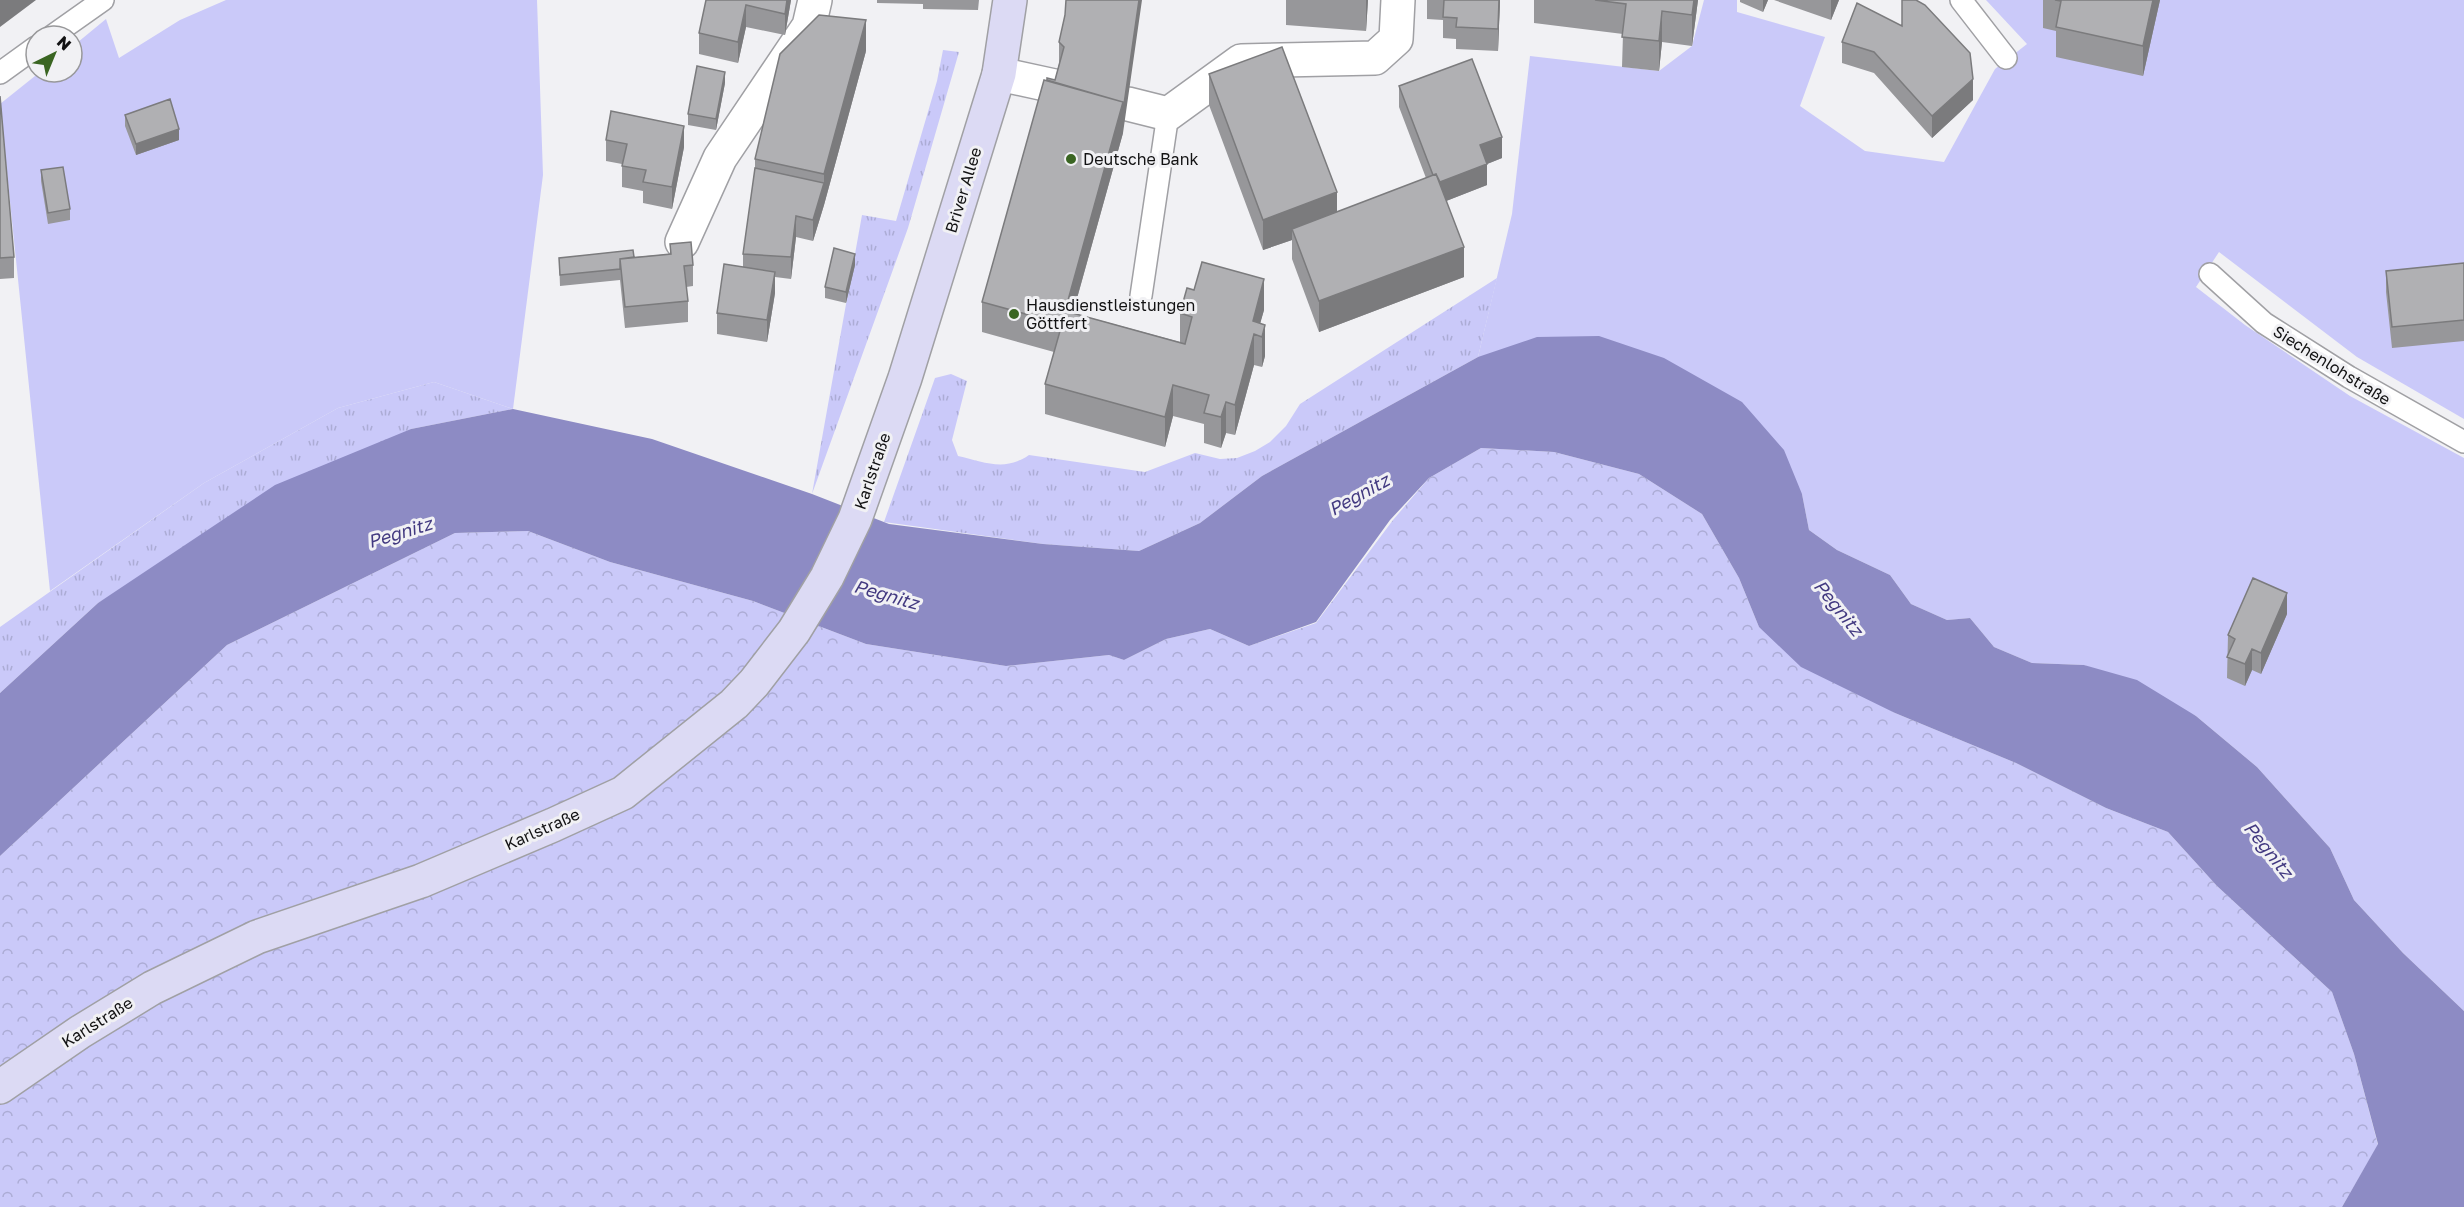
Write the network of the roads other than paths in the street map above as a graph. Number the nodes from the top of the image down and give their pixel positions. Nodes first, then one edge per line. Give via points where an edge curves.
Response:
1 (103, 0) edge
2 (815, 0) edge
3 (1010, 0) edge
4 (1398, 0) edge
5 (1961, 0) edge
6 (69, 24) edge
7 (24, 56) edge
8 (2006, 58) dead end
9 (0, 73) edge
10 (999, 74) junction
11 (1059, 87) edge
12 (1128, 104) edge
13 (1168, 114) junction
14 (682, 242) edge
15 (2210, 274) dead end
16 (1141, 296) dead end
17 (904, 378) joint
18 (2464, 442) edge
19 (0, 1087) edge

1 - 6 lane
2 - 14 street via 809,26 720,158
3 - 10 main road, Briver Allee
4 - 13 street via 1396,39 1375,58 1241,61
5 - 8 lane
7 - 9 lane
10 - 11 street
10 - 17 main road, Briver Allee
12 - 13 street
13 - 16 lane
15 - 18 lane, Siechenlohstraße via 2264,322 2349,377
17 - 19 main road, Karlstraße via 855,519 827,577 794,631 734,704 623,793 421,881 257,937 152,988

